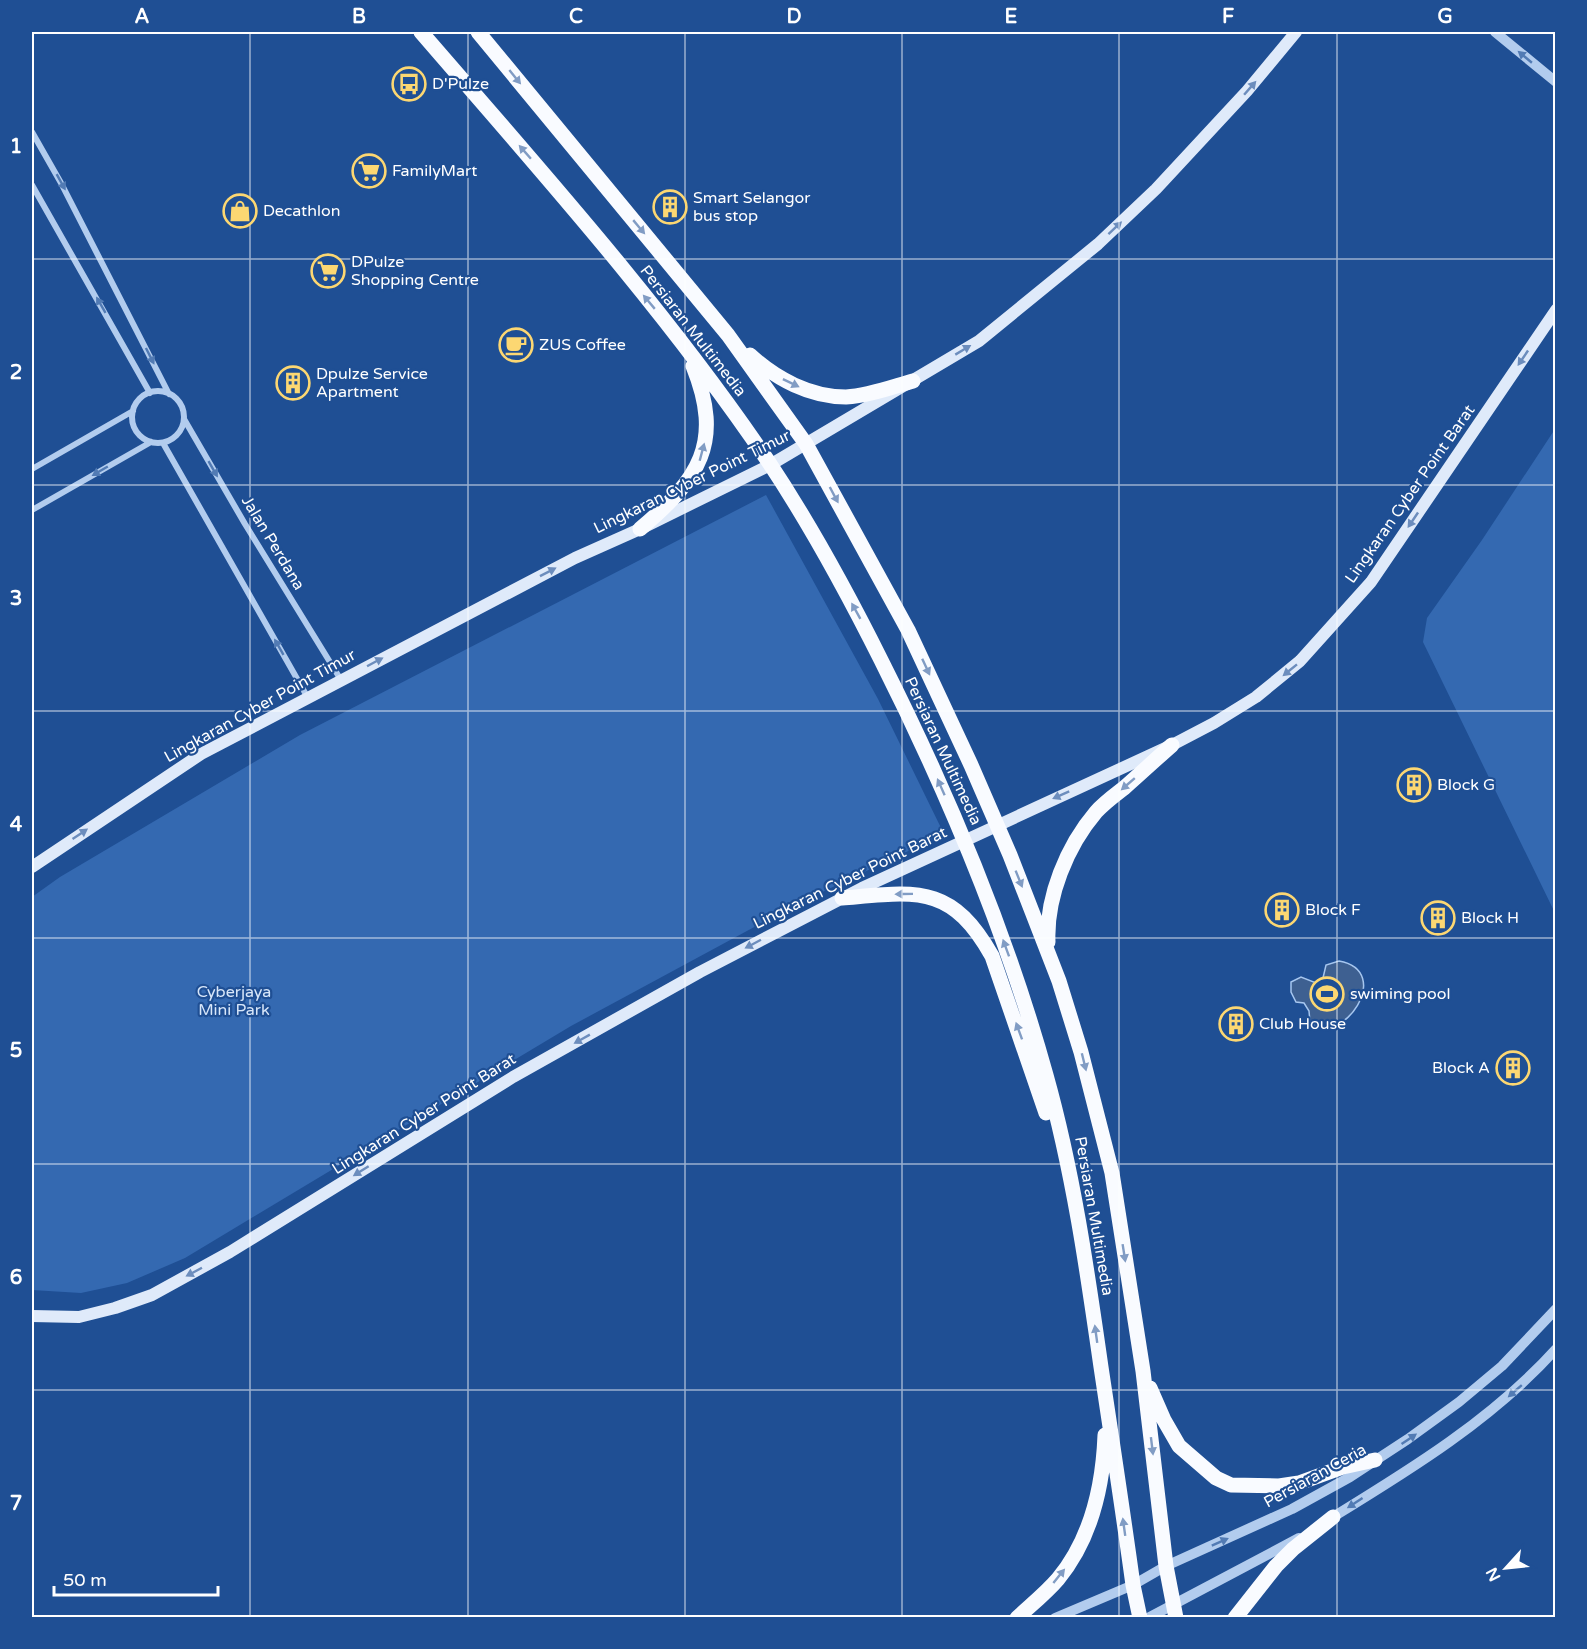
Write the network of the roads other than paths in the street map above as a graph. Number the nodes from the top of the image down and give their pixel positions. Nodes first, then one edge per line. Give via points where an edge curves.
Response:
1 (421, 32) edge
2 (478, 32) edge
3 (1296, 32) edge
4 (1495, 32) edge
5 (1556, 82) edge
6 (32, 132) edge
7 (32, 185) edge
8 (1556, 310) edge
9 (728, 335) junction
10 (686, 348) junction
11 (913, 381) junction
12 (150, 393) junction
13 (169, 394) junction
14 (133, 411) junction
15 (184, 418) junction
16 (150, 442) junction
17 (164, 443) junction
18 (806, 444) junction
19 (770, 465) junction
20 (32, 469) edge
21 (32, 510) edge
22 (640, 529) junction
23 (341, 680) junction
24 (308, 698) junction
25 (1172, 745) junction
26 (997, 825) junction
27 (965, 840) junction
28 (32, 867) edge
29 (842, 898) junction
30 (1049, 952) junction
31 (1080, 1228) junction
32 (1556, 1310) edge
33 (32, 1316) edge
34 (1556, 1349) edge
35 (1143, 1371) junction
36 (1102, 1373) junction
37 (1375, 1460) junction
38 (1333, 1517) junction
39 (1166, 1566) junction
40 (1133, 1585) junction
41 (1175, 1610) edge
42 (1017, 1617) edge
43 (1055, 1617) edge
44 (1140, 1617) edge
45 (1148, 1617) edge
46 (1235, 1617) edge

10 -> 1 main road, Persiaran Multimedia
2 -> 9 main road, Persiaran Multimedia
11 -> 3 main road, Lingkaran Cyber Point Timur via 979,341 1098,244 1205,139
5 -> 4 street
6 -> 13 street, Jalan Perdana
12 -> 7 street
8 -> 25 main road, Lingkaran Cyber Point Barat via 1371,582 1300,661 1256,697
9 -> 11 main road via 773,374 825,395 847,397
9 - 18 main road, Persiaran Multimedia
10 - 19 main road, Persiaran Multimedia
22 -> 10 main road via 679,493 702,458 706,422 703,398
11 - 18 main road, Lingkaran Cyber Point Timur
12 - 13 street
12 - 14 street via 141,398
13 - 15 street, Jalan Perdana via 179,401
14 - 16 street via 134,426
14 - 20 street
15 - 17 street via 178,434
15 -> 23 street, Jalan Perdana
16 - 17 street
16 -> 21 street
24 -> 17 street
18 - 19 main road, Lingkaran Cyber Point Timur
18 -> 26 main road, Persiaran Multimedia via 908,630
19 - 22 main road, Lingkaran Cyber Point Timur
27 -> 19 main road, Persiaran Multimedia via 860,618
23 -> 22 main road, Lingkaran Cyber Point Timur via 575,558
23 - 24 main road, Lingkaran Cyber Point Timur
28 -> 24 main road, Lingkaran Cyber Point Timur via 201,754
25 -> 26 main road, Lingkaran Cyber Point Barat
25 -> 30 main road via 1097,810 1082,831 1055,890 1048,930
26 - 27 main road, Lingkaran Cyber Point Barat
26 -> 30 main road, Persiaran Multimedia
27 - 29 main road, Lingkaran Cyber Point Barat
31 -> 27 main road, Persiaran Multimedia via 1064,1147 1032,1025
31 -> 29 main road via 1021,1034 992,956 978,932 947,904 930,896
29 -> 33 main road, Lingkaran Cyber Point Barat via 513,1077 230,1252 152,1295 79,1317
30 -> 35 main road, Persiaran Multimedia via 1082,1052 1112,1173
36 -> 31 main road, Persiaran Multimedia
37 -> 32 street, Persiaran Ceria via 1459,1402 1502,1366
34 -> 38 street via 1529,1378 1465,1430
35 - 37 main road via 1179,1446 1216,1478 1231,1485 1299,1483
35 -> 39 main road, Persiaran Multimedia
40 -> 36 main road, Persiaran Multimedia
42 -> 36 main road via 1058,1579 1089,1524 1098,1497 1105,1438
39 -> 37 street, Persiaran Ceria via 1292,1509
38 - 41 street
38 - 46 main road via 1276,1566
39 - 40 street, Persiaran Ceria
39 - 41 main road, Persiaran Multimedia
40 - 43 street, Persiaran Ceria
40 - 44 main road, Persiaran Multimedia
41 - 45 street

